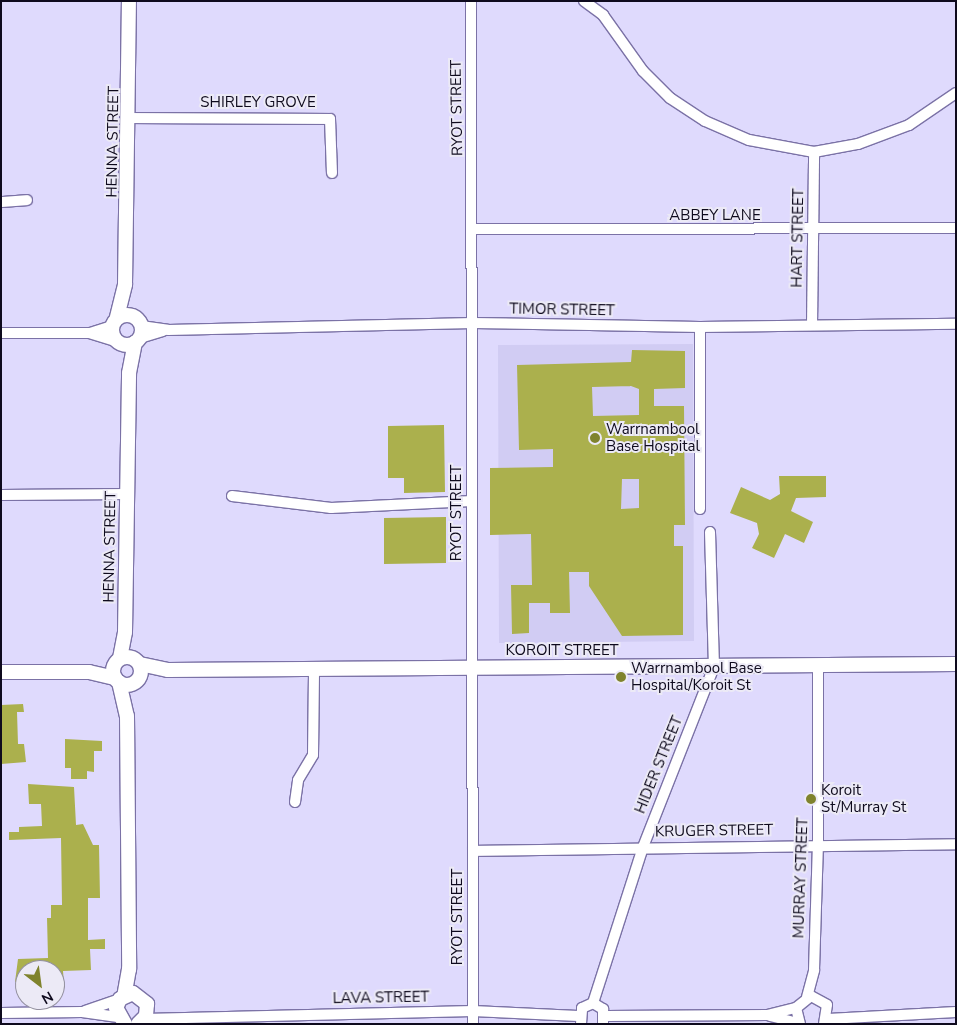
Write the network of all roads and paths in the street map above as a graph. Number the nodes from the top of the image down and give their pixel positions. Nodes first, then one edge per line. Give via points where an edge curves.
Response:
1 (129, 1) edge
2 (470, 1) edge
3 (584, 1) edge
4 (956, 93) edge
5 (130, 118) junction
6 (814, 152) junction
7 (332, 173) dead end
8 (27, 200) dead end
9 (1, 202) edge
10 (956, 228) edge
11 (474, 229) junction
12 (814, 232) junction
13 (125, 284) junction
14 (115, 322) junction
15 (472, 322) junction
16 (956, 324) edge
17 (812, 325) junction
18 (700, 328) junction
19 (1, 332) edge
20 (89, 333) junction
21 (131, 335) junction
22 (127, 494) junction
23 (1, 495) edge
24 (232, 496) dead end
25 (472, 501) junction
26 (700, 509) dead end
27 (710, 532) dead end
28 (127, 661) junction
29 (956, 664) edge
30 (473, 667) junction
31 (714, 667) junction
32 (818, 668) junction
33 (168, 670) junction
34 (314, 670) junction
35 (1, 672) edge
36 (89, 672) junction
37 (117, 680) junction
38 (137, 681) junction
39 (127, 716) junction
40 (295, 802) dead end
41 (818, 844) junction
42 (956, 844) edge
43 (643, 848) junction
44 (473, 851) junction
45 (129, 969) junction
46 (814, 970) junction
47 (141, 996) junction
48 (122, 997) junction
49 (807, 997) junction
50 (819, 998) junction
51 (593, 1003) junction
52 (796, 1008) junction
53 (473, 1011) junction
54 (82, 1012) junction
55 (956, 1012) edge
56 (1, 1013) edge
57 (767, 1015) junction
58 (827, 1017) edge
59 (142, 1020) edge
60 (580, 1020) edge
61 (604, 1020) edge
62 (122, 1022) edge
63 (800, 1023) edge
64 (473, 1024) edge

1 - 5 street, HENNA STREET
2 - 11 street, RYOT STREET
3 - 6 street via 603,15 649,78 686,109 749,140
4 - 6 street via 936,110 888,135
5 - 7 street, SHIRLEY GROVE via 330,119
5 - 13 street, HENNA STREET
6 - 12 street, HART STREET
8 - 9 street
10 - 12 street, ABBEY LANE
11 - 12 street, ABBEY LANE
11 - 15 street, RYOT STREET
12 - 17 street, HART STREET
13 - 14 street, HENNA STREET
13 - 21 street, HENNA STREET
14 - 20 street, TIMOR STREET
14 - 21 street
14 - 21 street
15 - 18 street, TIMOR STREET
15 - 21 street, TIMOR STREET via 168,330
15 - 25 street, RYOT STREET
16 - 17 street, TIMOR STREET
17 - 18 street, TIMOR STREET
18 - 26 street
19 - 20 street, TIMOR STREET
20 - 21 street, TIMOR STREET
21 - 22 street, HENNA STREET
22 - 23 street
22 - 28 street, HENNA STREET
24 - 25 street via 331,508
25 - 30 street, RYOT STREET
27 - 31 street, HIDER STREET
28 - 33 street, KOROIT STREET
28 - 36 street
28 - 37 street
28 - 38 street
29 - 32 street, KOROIT STREET
30 - 31 street, KOROIT STREET
30 - 34 street, KOROIT STREET
30 - 44 street, RYOT STREET
31 - 32 street, KOROIT STREET
31 - 43 street, HIDER STREET
32 - 41 street, MURRAY STREET
33 - 34 street, KOROIT STREET
33 - 38 street, KOROIT STREET
34 - 40 street via 313,755 298,780
35 - 36 street
36 - 37 street
37 - 38 street
37 - 39 street
38 - 39 street
39 - 45 street
41 - 42 street, KRUGER STREET
41 - 43 street, KRUGER STREET
41 - 46 street, MURRAY STREET
43 - 44 street, KRUGER STREET
43 - 51 street, HIDER STREET
44 - 53 street, RYOT STREET
45 - 47 street
45 - 48 street
46 - 49 street, MURRAY STREET
46 - 50 street, MURRAY STREET
47 - 48 street
47 - 59 street
48 - 54 street
48 - 62 street
49 - 50 street
49 - 52 street
50 - 58 street
51 - 60 street via 585,1005
51 - 61 street
52 - 57 street
52 - 63 street
53 - 59 street, LAVA STREET via 184,1016
53 - 60 street, LAVA STREET
53 - 64 street, RYOT STREET
54 - 56 street
54 - 62 street
55 - 58 street
57 - 61 street
57 - 63 street

